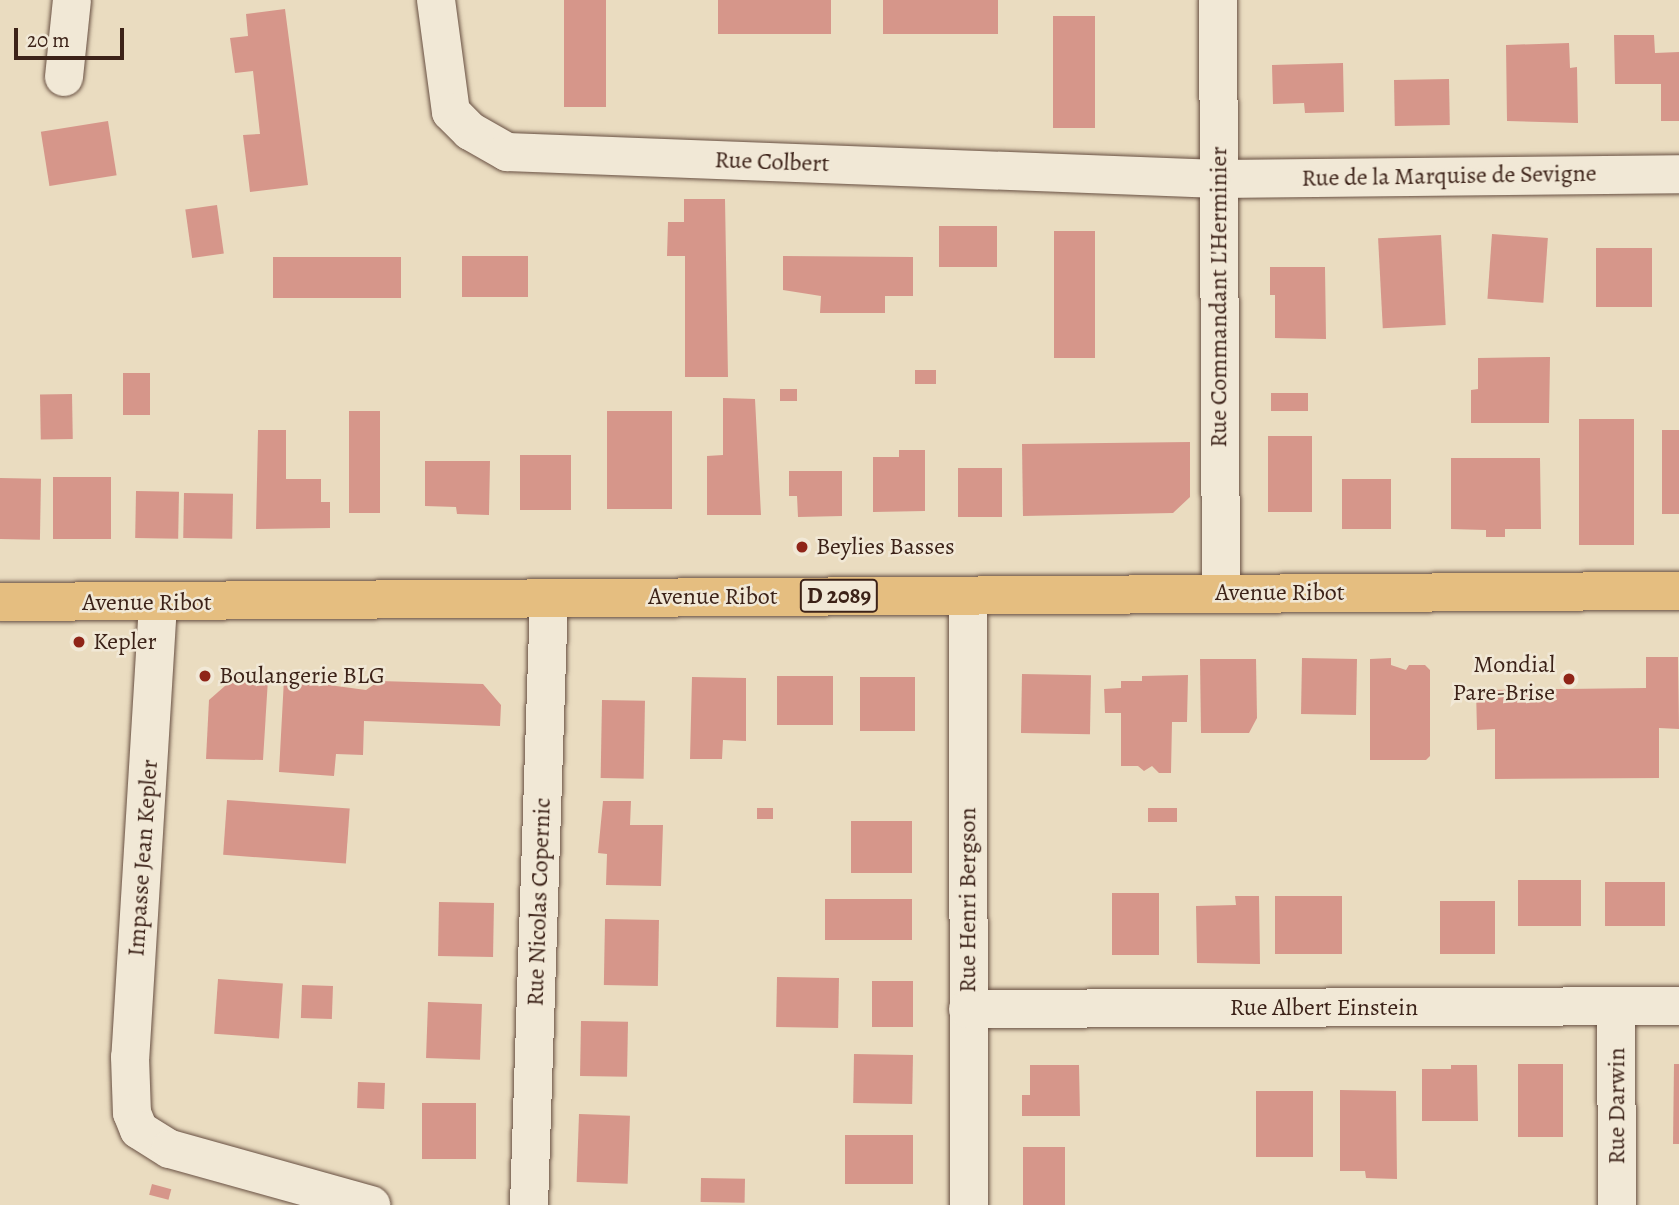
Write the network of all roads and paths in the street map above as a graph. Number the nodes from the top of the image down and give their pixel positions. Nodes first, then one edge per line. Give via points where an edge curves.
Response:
1 (72, 0) edge
2 (436, 0) edge
3 (1218, 0) edge
4 (64, 77) dead end
5 (1679, 174) edge
6 (1218, 179) junction
7 (1679, 591) edge
8 (1221, 594) junction
9 (968, 596) junction
10 (549, 598) junction
11 (0, 602) edge
12 (158, 604) junction
13 (1679, 1006) edge
14 (1616, 1007) junction
15 (968, 1009) junction
16 (371, 1205) edge
17 (529, 1205) edge
18 (969, 1205) edge
19 (1617, 1205) edge

1 - 4 street
2 - 6 street, Rue Colbert via 451,112 470,131 507,152
3 - 6 street, Rue Commandant L'Herminier
5 - 6 street, Rue de la Marquise de Sevigne
6 - 8 street, Rue Commandant L'Herminier
7 - 8 main road, Avenue Ribot / D 2089
8 - 9 main road, Avenue Ribot / D 2089
9 - 10 main road, Avenue Ribot / D 2089
9 - 15 street, Rue Henri Bergson
10 - 12 main road, Avenue Ribot / D 2089
10 - 17 street, Rue Nicolas Copernic
11 - 12 main road, Avenue Ribot / D 2089
12 - 16 street, Impasse Jean Kepler via 130,1057 132,1113 139,1130 170,1149
13 - 14 street, Rue Albert Einstein
14 - 15 street, Rue Albert Einstein
14 - 19 street, Rue Darwin
15 - 18 street, Rue Henri Bergson

